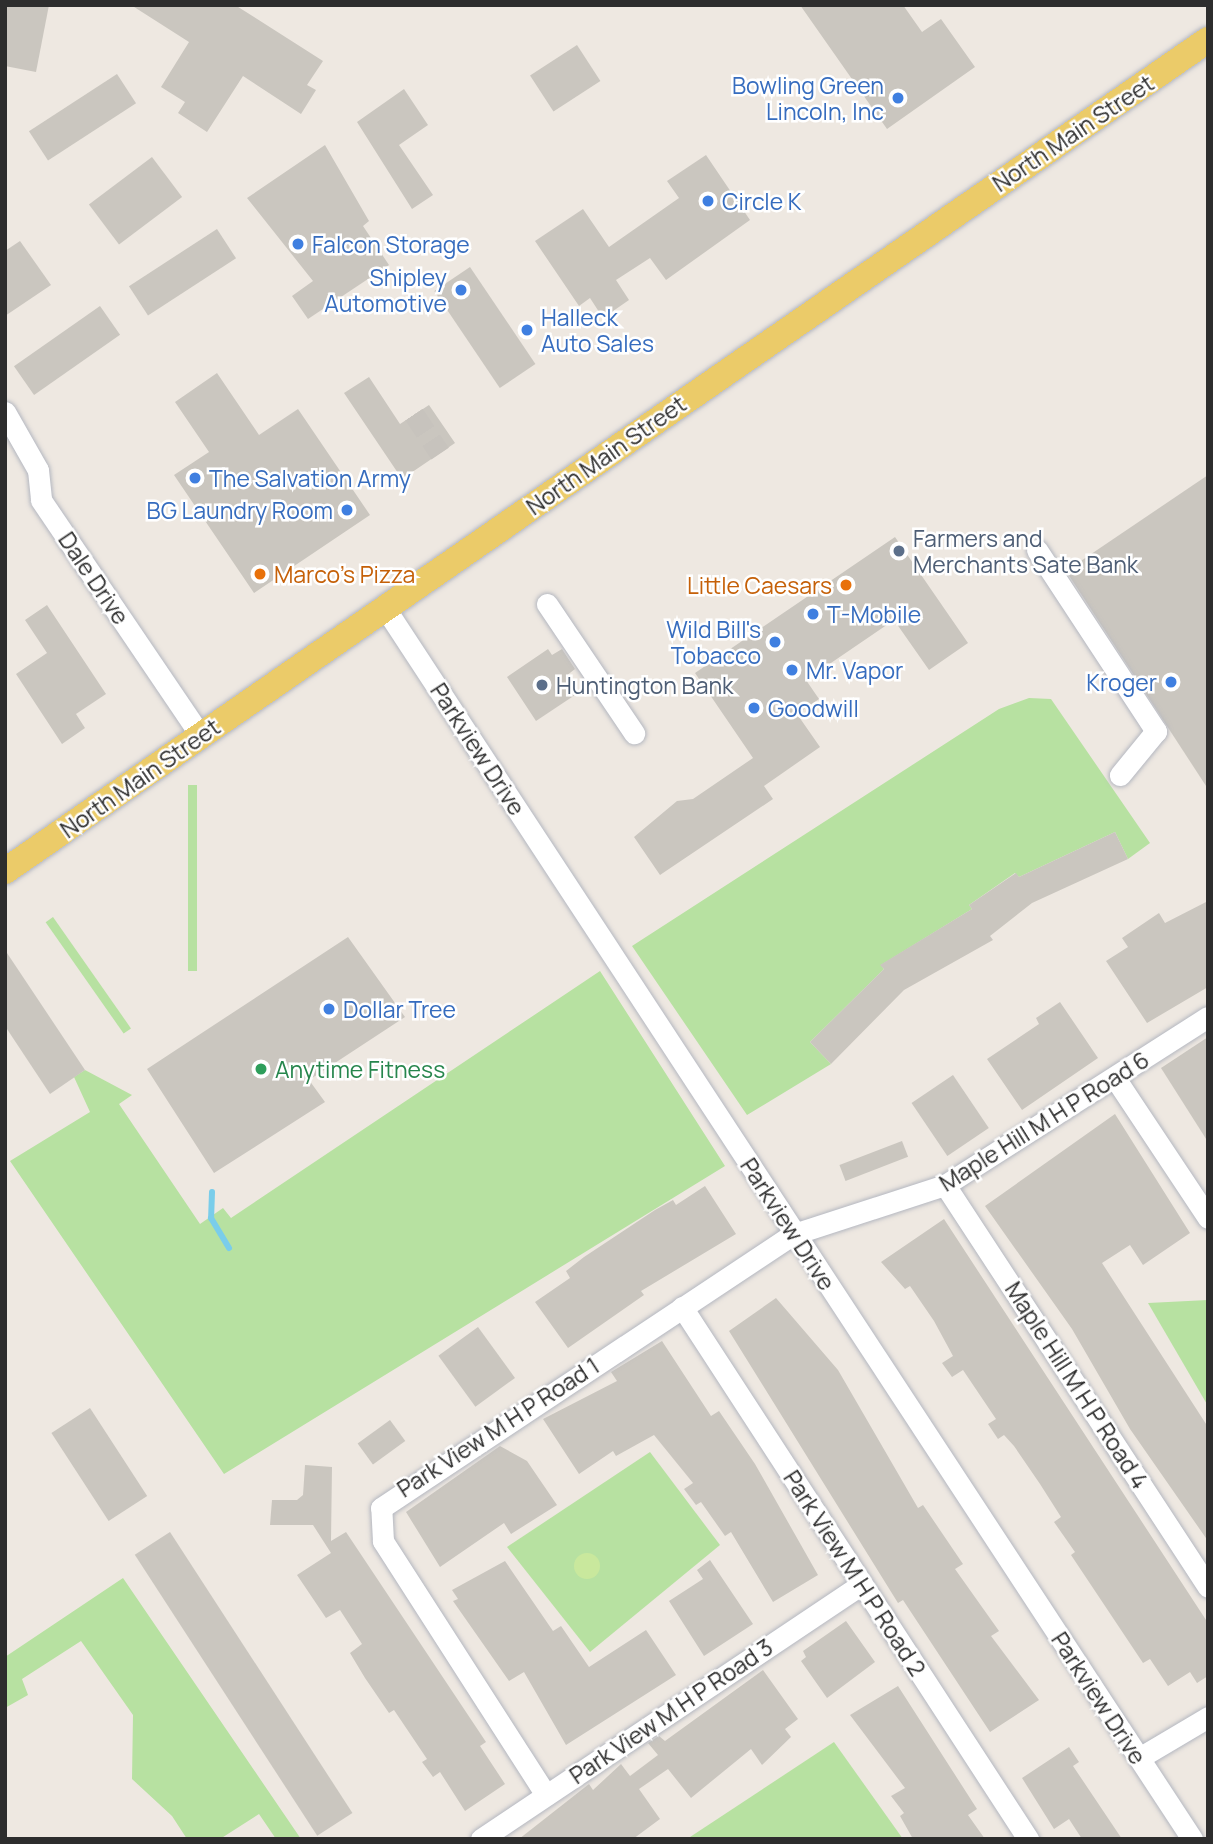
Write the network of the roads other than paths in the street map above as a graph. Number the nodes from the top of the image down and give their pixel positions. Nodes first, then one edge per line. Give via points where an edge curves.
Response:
1 (1208, 40) edge
2 (5, 412) edge
3 (1037, 550) dead end
4 (547, 604) dead end
5 (385, 608) junction
6 (634, 733) dead end
7 (201, 736) junction
8 (1120, 775) dead end
9 (5, 871) edge
10 (1208, 1017) edge
11 (1115, 1078) junction
12 (945, 1185) junction
13 (1208, 1218) edge
14 (794, 1234) junction
15 (682, 1307) junction
16 (862, 1584) junction
17 (1208, 1587) edge
18 (1208, 1717) edge
19 (1139, 1758) junction
20 (547, 1795) junction
21 (481, 1839) edge
22 (1028, 1839) edge
23 (1192, 1839) edge

1 - 5 main road, North Main Street
2 - 7 street, Dale Drive via 38,470 41,500
3 - 8 street via 1156,731
4 - 6 street
5 - 7 main road, North Main Street
5 - 14 street, Parkview Drive
7 - 9 main road, North Main Street
10 - 11 street, Maple Hill M H P Road 6
11 - 12 street, Maple Hill M H P Road 6
11 - 13 street
12 - 14 street, Maple Hill M H P Road 6
12 - 17 street, Maple Hill M H P Road 4
14 - 15 street, Park View M H P Road 1
14 - 19 street, Parkview Drive
15 - 16 street, Park View M H P Road 2
15 - 20 street, Park View M H P Road 1 via 381,1508 383,1541
16 - 20 street, Park View M H P Road 3
16 - 22 street, Park View M H P Road 2
18 - 19 street
19 - 23 street, Parkview Drive
20 - 21 street, Park View M H P Road 3

